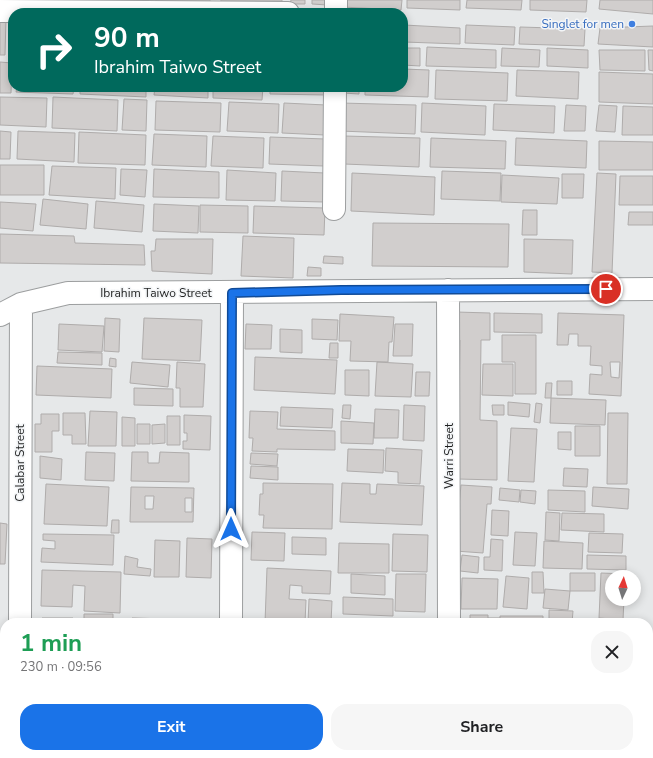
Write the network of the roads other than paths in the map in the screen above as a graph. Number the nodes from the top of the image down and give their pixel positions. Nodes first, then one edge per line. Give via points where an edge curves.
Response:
1 (335, 92) edge
2 (334, 210) dead end
3 (653, 289) edge
4 (448, 290) junction
5 (232, 293) junction
6 (21, 304) junction
7 (0, 315) edge
8 (20, 618) edge
9 (231, 618) edge
10 (449, 618) edge

1 - 2 street
3 - 4 street, Ibrahim Taiwo Street
4 - 5 street, Ibrahim Taiwo Street
4 - 10 street, Warri Street
5 - 6 street, Ibrahim Taiwo Street via 68,293
5 - 9 street
6 - 7 street, Ibrahim Taiwo Street
6 - 8 street, Calabar Street

